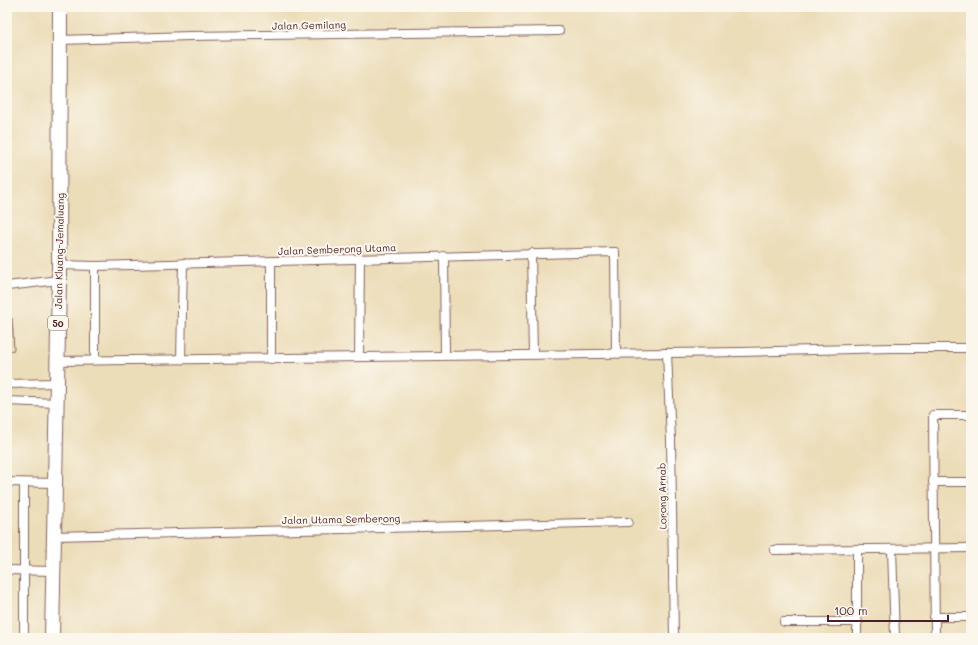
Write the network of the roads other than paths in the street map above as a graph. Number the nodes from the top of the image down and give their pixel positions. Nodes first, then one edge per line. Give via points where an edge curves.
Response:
1 (60, 7) edge
2 (559, 31) dead end
3 (60, 40) junction
4 (531, 253) junction
5 (444, 256) junction
6 (360, 258) junction
7 (271, 260) junction
8 (183, 263) junction
9 (60, 265) junction
10 (95, 266) junction
11 (59, 280) junction
12 (7, 286) edge
13 (971, 348) edge
14 (616, 353) junction
15 (667, 353) junction
16 (533, 354) junction
17 (445, 356) junction
18 (359, 357) junction
19 (181, 359) junction
20 (271, 359) junction
21 (95, 360) junction
22 (57, 361) junction
23 (57, 383) junction
24 (7, 384) edge
25 (7, 401) edge
26 (57, 403) junction
27 (971, 415) edge
28 (7, 482) edge
29 (24, 482) junction
30 (933, 482) junction
31 (971, 482) edge
32 (55, 483) junction
33 (628, 522) dead end
34 (54, 536) junction
35 (934, 548) junction
36 (971, 548) edge
37 (857, 549) junction
38 (892, 549) junction
39 (774, 550) dead end
40 (7, 570) edge
41 (25, 571) junction
42 (54, 571) junction
43 (934, 617) junction
44 (971, 617) edge
45 (784, 622) dead end
46 (858, 622) junction
47 (24, 638) edge
48 (52, 638) edge
49 (674, 638) edge
50 (857, 638) edge
51 (895, 638) edge
52 (934, 638) edge

1 - 3 highway, Jalan Kluang-Jemaluang / 50
2 - 3 street, Jalan Gemilang
3 - 9 highway, Jalan Kluang-Jemaluang / 50
4 - 5 street, Jalan Semberong Utama
4 - 14 street, Jalan Semberong Utama via 615,252
4 - 16 street
5 - 6 street, Jalan Semberong Utama
5 - 17 street
6 - 7 street, Jalan Semberong Utama
6 - 18 street
7 - 8 street, Jalan Semberong Utama
7 - 20 street
8 - 10 street, Jalan Semberong Utama
8 - 19 street
9 - 10 street, Jalan Semberong Utama
9 - 11 highway, Jalan Kluang-Jemaluang / 50
10 - 21 street
11 - 12 street
11 - 22 highway, Jalan Kluang-Jemaluang / 50
13 - 15 street
14 - 15 street
14 - 16 street
15 - 49 street, Lorong Arnab
16 - 17 street
17 - 18 street
18 - 20 street
19 - 20 street
19 - 21 street
21 - 22 street
22 - 23 highway, Jalan Kluang-Jemaluang / 50
23 - 24 street
23 - 26 highway, Jalan Kluang-Jemaluang / 50
25 - 26 street
26 - 32 highway, Jalan Kluang-Jemaluang / 50
27 - 30 street via 933,415
28 - 29 street
29 - 32 street
29 - 41 street
30 - 31 street
30 - 35 street
32 - 34 highway, Jalan Kluang-Jemaluang / 50
33 - 34 street, Jalan Utama Semberong
34 - 42 highway, Jalan Kluang-Jemaluang / 50
35 - 36 street
35 - 38 street
35 - 43 street
37 - 38 street
37 - 39 street
37 - 46 street
38 - 51 street
40 - 41 street
41 - 42 street
41 - 47 street
42 - 48 highway, Jalan Kluang-Jemaluang / 50
43 - 44 street
43 - 52 street
45 - 46 street
46 - 50 street

